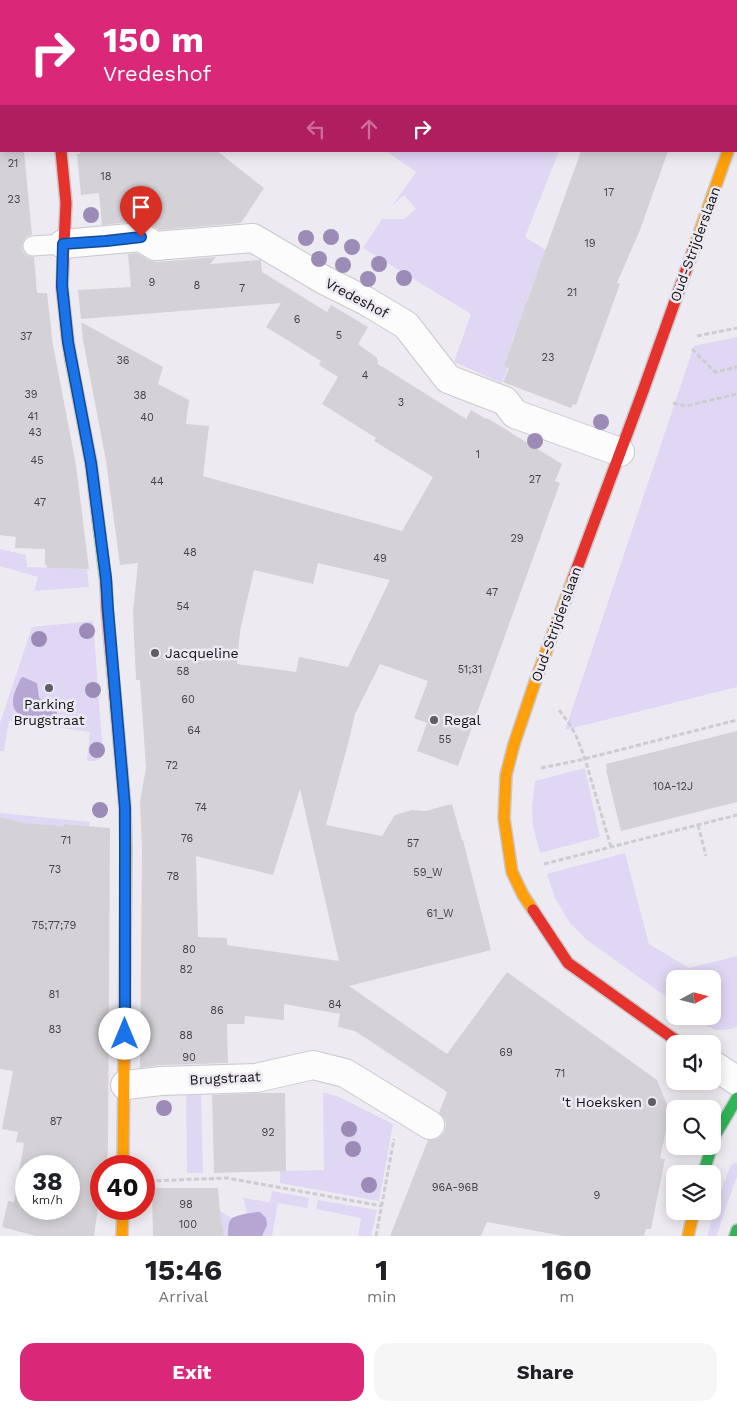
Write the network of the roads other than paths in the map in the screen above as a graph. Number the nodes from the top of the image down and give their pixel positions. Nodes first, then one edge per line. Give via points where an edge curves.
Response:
1 (61, 152) edge
2 (728, 152) edge
3 (63, 244) junction
4 (33, 246) dead end
5 (620, 452) junction
6 (668, 1035) edge
7 (721, 1070) edge
8 (737, 1081) edge
9 (125, 1085) junction
10 (737, 1098) edge
11 (430, 1125) dead end
12 (721, 1125) edge
13 (123, 1155) edge
14 (123, 1220) edge
15 (692, 1220) edge
16 (737, 1230) edge
17 (122, 1236) edge
18 (688, 1236) edge
19 (735, 1236) edge

1 - 3 street via 66,203
2 - 5 street, Oud-Strijderslaan
3 - 4 lane
3 - 5 street, Vredeshof via 141,237 155,246 253,238 406,325 448,379 505,401 516,414
3 - 9 street via 62,286 68,342 91,463 106,578 125,808
5 - 6 street, Oud-Strijderslaan via 514,744 506,775 504,818 512,872 523,895 568,963
7 - 8 street
9 - 11 street, Brugstraat via 256,1078 313,1065 344,1073
9 - 13 street
10 - 12 street
14 - 17 street
15 - 18 street
16 - 19 street

